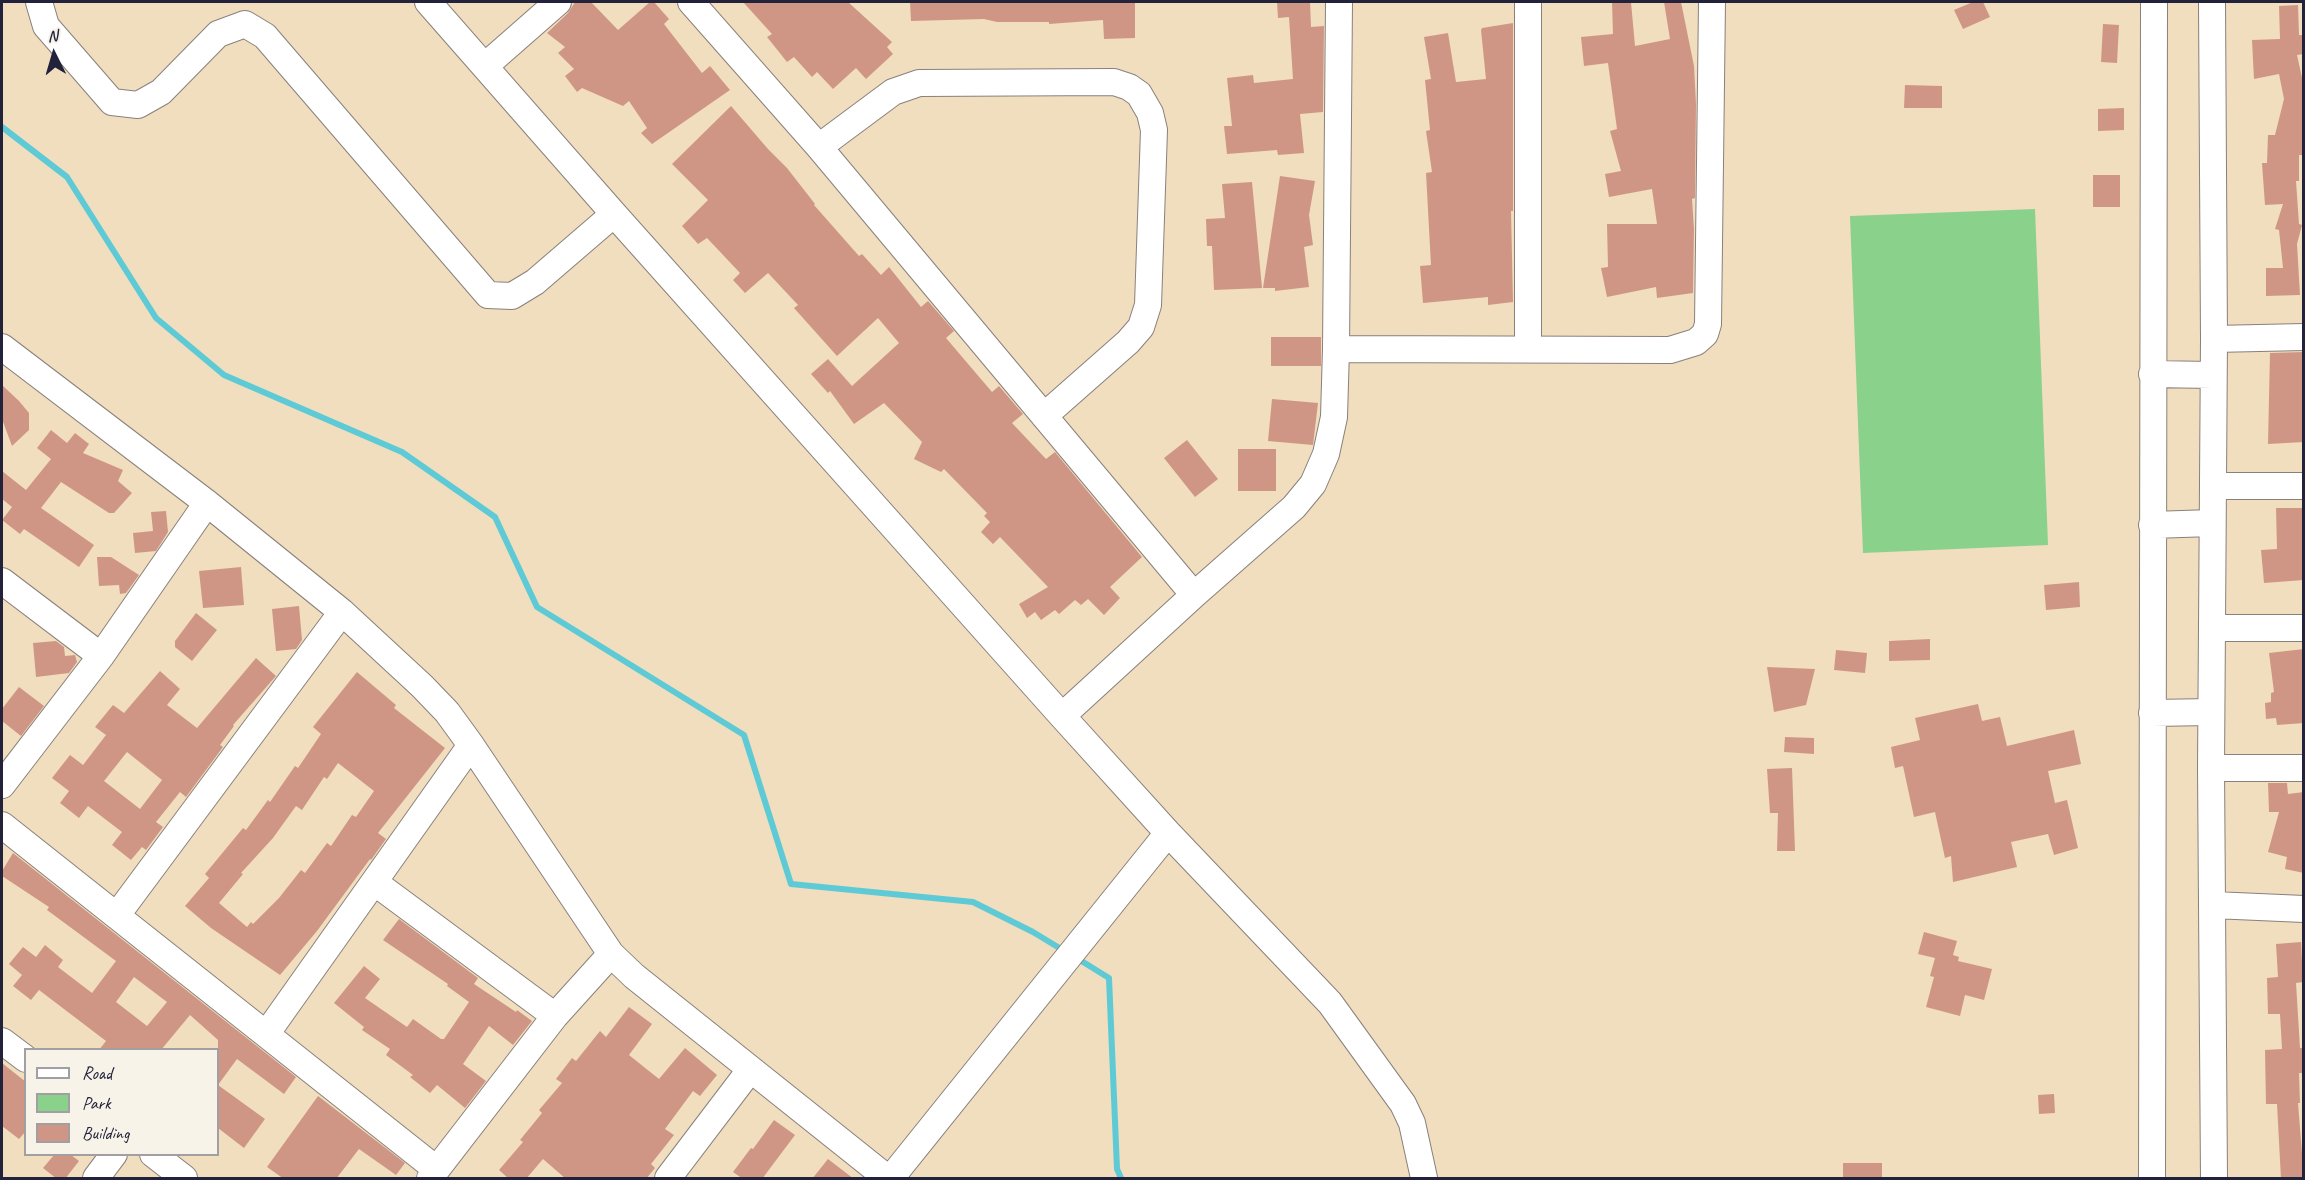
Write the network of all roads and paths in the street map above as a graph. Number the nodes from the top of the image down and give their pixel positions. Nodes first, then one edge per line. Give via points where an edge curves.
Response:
1 (39, 2) edge
2 (428, 2) edge
3 (558, 2) edge
4 (1340, 2) edge
5 (1528, 2) edge
6 (1712, 2) edge
7 (2154, 2) edge
8 (2212, 2) edge
9 (703, 6) edge
10 (485, 66) junction
11 (819, 147) junction
12 (614, 214) junction
13 (2304, 337) edge
14 (2214, 339) junction
15 (2, 347) edge
16 (1336, 349) junction
17 (1528, 349) junction
18 (2152, 374) junction
19 (2212, 375) junction
20 (1044, 416) junction
21 (2213, 486) junction
22 (2304, 486) edge
23 (207, 503) junction
24 (2212, 523) junction
25 (2152, 525) junction
26 (2, 581) edge
27 (1194, 595) junction
28 (342, 612) junction
29 (2212, 628) junction
30 (2304, 628) edge
31 (101, 656) junction
32 (2211, 712) junction
33 (2152, 713) junction
34 (1062, 716) junction
35 (471, 745) junction
36 (2211, 768) junction
37 (2304, 768) edge
38 (2, 785) edge
39 (2, 825) edge
40 (1168, 833) junction
41 (374, 882) junction
42 (2213, 905) junction
43 (2304, 909) edge
44 (117, 915) junction
45 (611, 954) junction
46 (555, 1016) junction
47 (267, 1033) junction
48 (2, 1041) edge
49 (24, 1058) edge
50 (750, 1070) junction
51 (113, 1156) edge
52 (154, 1156) edge
53 (433, 1174) edge
54 (96, 1179) edge
55 (184, 1179) edge
56 (668, 1179) edge
57 (889, 1179) edge
58 (1424, 1179) edge
59 (2152, 1179) edge
60 (2214, 1179) edge

1 - 12 street via 46,26 112,102 138,105 161,92 218,34 245,24 265,36 488,295 512,296 535,282
2 - 10 street
3 - 10 street
4 - 16 street
5 - 17 street
6 - 17 street via 1705,334 1696,342 1670,350
7 - 18 street
8 - 14 street
9 - 11 street
10 - 12 street
11 - 20 street
11 - 20 street via 893,92 920,84 1114,81 1139,94 1154,130 1148,306 1141,327 1128,342
12 - 34 street
13 - 14 street
14 - 19 street
15 - 23 street
16 - 17 street
16 - 27 street via 1334,417 1326,454 1313,484 1286,515
18 - 19 street
18 - 25 street
19 - 21 street
20 - 27 street
21 - 22 street
21 - 24 street
23 - 28 street
23 - 31 street
24 - 25 street
24 - 29 street
25 - 33 street
26 - 31 street
27 - 34 street
28 - 35 street via 422,686
28 - 44 street
29 - 30 street
29 - 32 street
31 - 38 street
32 - 33 street
32 - 36 street
33 - 59 street
34 - 40 street
35 - 41 street
35 - 45 street
36 - 37 street
36 - 42 street
39 - 44 street
40 - 57 street
40 - 58 street via 1330,1003 1403,1104 1412,1123
41 - 46 street
41 - 47 street
42 - 43 street
42 - 60 street
44 - 47 street
45 - 46 street
45 - 50 street
46 - 53 street
47 - 53 street
48 - 49 street
50 - 56 street
50 - 57 street
51 - 54 street
52 - 55 street

